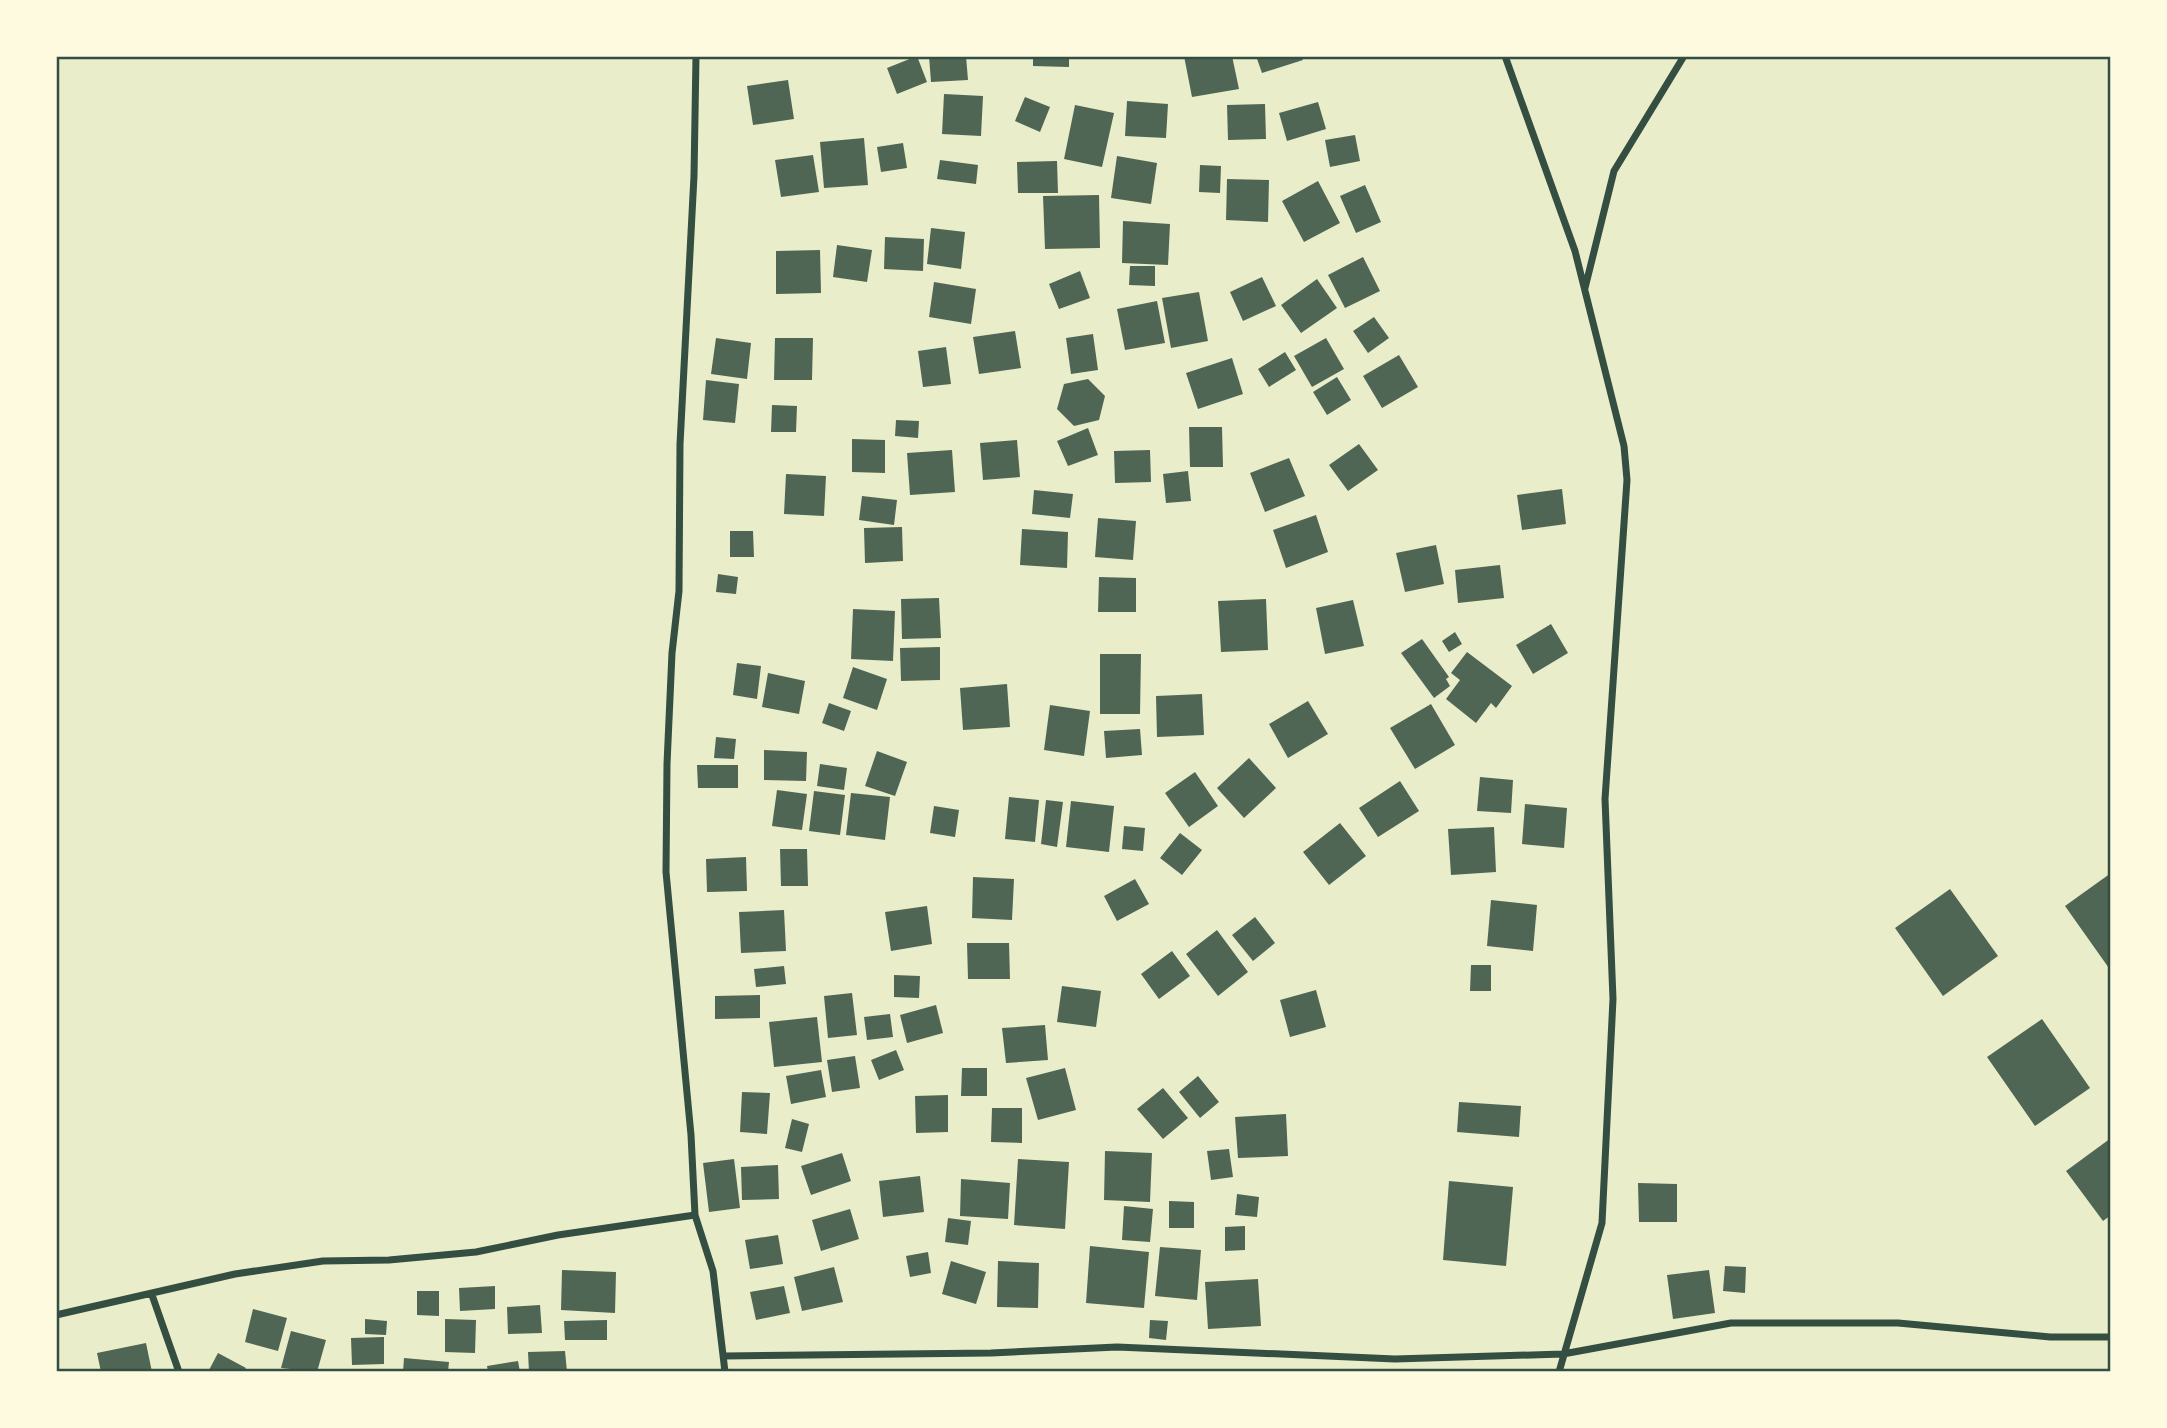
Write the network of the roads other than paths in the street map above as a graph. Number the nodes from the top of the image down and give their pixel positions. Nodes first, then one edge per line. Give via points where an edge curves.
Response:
1 (696, 56) edge
2 (1505, 56) edge
3 (1684, 56) edge
4 (1585, 288) junction
5 (695, 1215) junction
6 (152, 1294) junction
7 (56, 1315) edge
8 (2111, 1337) edge
9 (1563, 1354) junction
10 (725, 1356) junction
11 (179, 1372) edge
12 (724, 1372) edge
13 (1559, 1372) edge

1 - 5 street via 666,872
2 - 4 street
3 - 4 street via 1614,171
4 - 9 street via 1624,446 1627,480 1605,799 1613,999 1602,1223
5 - 6 street via 476,1252 323,1261 235,1274
5 - 10 street via 713,1271
6 - 7 street
6 - 11 street
8 - 9 street via 2050,1337 1898,1323 1731,1324
9 - 10 street via 1395,1359 1117,1347
9 - 13 street
10 - 12 street

